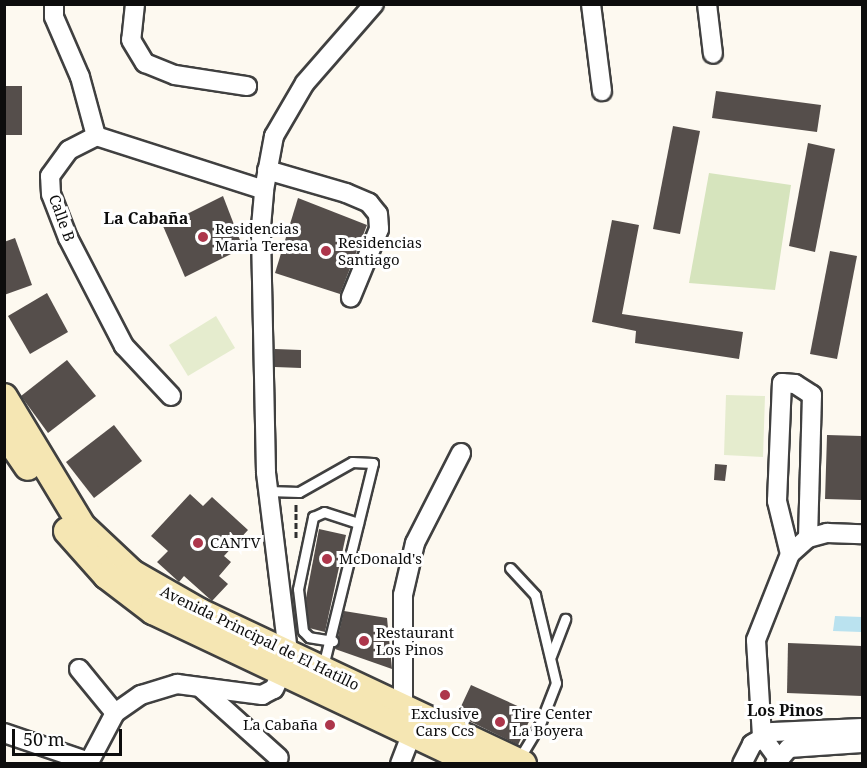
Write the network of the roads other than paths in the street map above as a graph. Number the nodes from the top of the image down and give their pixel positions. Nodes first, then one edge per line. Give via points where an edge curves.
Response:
1 (54, 4) edge
2 (135, 4) edge
3 (374, 4) edge
4 (591, 4) edge
5 (707, 4) edge
6 (713, 54) dead end
7 (247, 87) dead end
8 (602, 91) dead end
9 (96, 136) junction
10 (267, 170) junction
11 (264, 190) junction
12 (351, 297) dead end
13 (171, 396) dead end
14 (4, 397) edge
15 (4, 432) edge
16 (461, 453) dead end
17 (268, 491) junction
18 (358, 523) junction
19 (862, 534) edge
20 (808, 538) junction
21 (790, 554) junction
22 (510, 568) dead end
23 (565, 620) dead end
24 (333, 641) junction
25 (551, 656) junction
26 (285, 661) junction
27 (323, 667) junction
28 (79, 669) dead end
29 (202, 689) junction
30 (403, 707) junction
31 (115, 713) junction
32 (862, 728) edge
33 (4, 733) edge
34 (412, 733) junction
35 (762, 736) junction
36 (862, 743) edge
37 (279, 758) dead end
38 (776, 760) edge
39 (520, 762) edge
40 (89, 763) edge
41 (400, 764) edge
42 (477, 764) edge
43 (742, 764) edge

1 - 9 street via 54,17 80,77
2 - 7 street via 131,40 145,63 175,75
3 - 10 street via 305,82 274,136
4 - 8 street
5 - 6 street
9 - 11 street
9 - 13 street, Calle B via 69,150 50,176 51,194 68,238 124,346
10 - 11 street
10 - 12 street via 346,193 369,203 378,214 379,230
11 - 17 street via 261,227
14 - 26 main road, Avenida Principal de El Hatillo via 82,526 113,556 152,586
15 - 26 main road, Avenida Principal de El Hatillo via 72,540 124,592 153,611
16 - 30 street via 415,543 403,595
17 - 18 lane via 299,492 352,462 372,461
17 - 26 street
18 - 24 lane
18 - 24 lane via 324,512 313,517 298,589 303,631 309,637
19 - 20 street
20 - 21 street
20 - 21 street via 812,394 795,384 782,383 777,501
21 - 35 street via 756,640
22 - 25 lane via 535,595
23 - 25 lane
24 - 27 lane
25 - 39 lane via 556,683
26 - 27 main road, Avenida Principal de El Hatillo
26 - 29 street via 274,689 262,694
26 - 34 main road, Avenida Principal de El Hatillo
27 - 30 main road, Avenida Principal de El Hatillo
28 - 31 street
29 - 31 street via 165,686
29 - 37 street
30 - 39 main road, Avenida Principal de El Hatillo
31 - 40 street
32 - 35 street
33 - 40 street
34 - 41 street
34 - 42 main road, Avenida Principal de El Hatillo
35 - 38 street
35 - 43 street
36 - 38 street via 806,745

